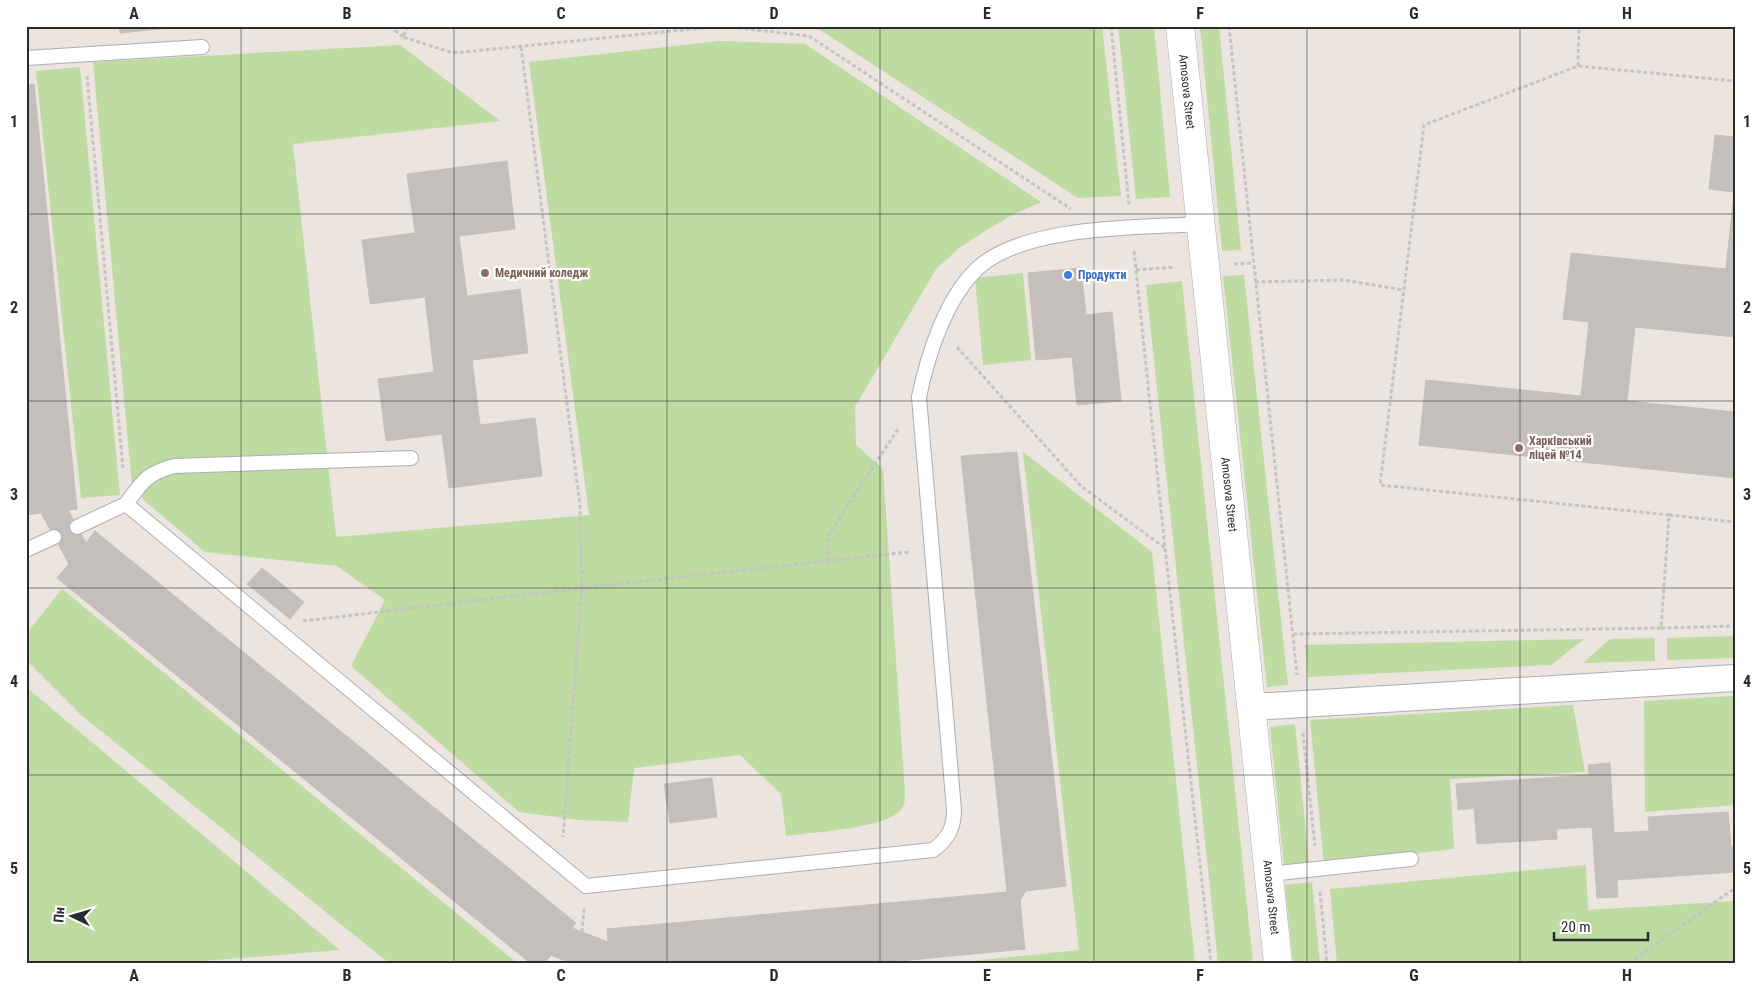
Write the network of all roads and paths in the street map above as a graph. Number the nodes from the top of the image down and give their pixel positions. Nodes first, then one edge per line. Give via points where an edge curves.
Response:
1 (390, 26) edge
2 (408, 26) edge
3 (1111, 26) edge
4 (1180, 26) edge
5 (1229, 26) edge
6 (1579, 26) edge
7 (403, 37) junction
8 (202, 47) dead end
9 (521, 47) junction
10 (85, 54) junction
11 (26, 58) edge
12 (1578, 66) junction
13 (1735, 81) edge
14 (1200, 224) junction
15 (1132, 228) junction
16 (1102, 230) junction
17 (1253, 263) junction
18 (1226, 264) dead end
19 (1176, 268) dead end
20 (1136, 270) junction
21 (1255, 282) junction
22 (1403, 290) junction
23 (940, 328) junction
24 (919, 397) junction
25 (411, 458) dead end
26 (126, 504) junction
27 (1669, 516) junction
28 (1735, 522) edge
29 (77, 527) dead end
30 (54, 537) dead end
31 (1165, 548) junction
32 (932, 549) junction
33 (26, 550) edge
34 (828, 561) junction
35 (582, 588) junction
36 (272, 625) junction
37 (1735, 626) edge
38 (1661, 628) junction
39 (1293, 634) junction
40 (1735, 678) edge
41 (1300, 704) junction
42 (1252, 707) junction
43 (1411, 860) dead end
44 (561, 865) junction
45 (1317, 870) junction
46 (1269, 874) junction
47 (1735, 888) edge
48 (1211, 963) edge
49 (1278, 963) edge
50 (1327, 963) edge
51 (1629, 963) edge

1 - 7 path
2 - 7 path
3 - 15 path
4 - 14 street, Amosova Street
5 - 17 path
6 - 12 path
7 - 9 path via 453,53
8 - 10 lane
9 - 16 path via 723,26 809,36
9 - 35 path via 580,505
10 - 11 lane
10 - 26 path
12 - 13 path
12 - 22 path via 1424,125
14 - 15 lane
14 - 42 street, Amosova Street
15 - 16 lane
15 - 20 path
16 - 23 lane via 1038,239 996,256 980,266 967,281
17 - 18 path
17 - 21 path
19 - 20 path
20 - 31 path
21 - 22 path via 1344,280
21 - 39 path
22 - 27 path via 1380,485
23 - 24 lane
23 - 31 path via 1082,487
24 - 32 lane
24 - 34 path via 829,534
25 - 26 lane via 174,466 147,477
26 - 29 lane
26 - 36 lane
27 - 28 path
27 - 38 path
30 - 33 lane
31 - 48 path
32 - 34 path
32 - 44 lane via 954,810 950,833 940,845 914,854 586,886
34 - 35 path
35 - 36 path
35 - 44 path
36 - 44 lane
37 - 38 path
38 - 39 path
39 - 41 path
40 - 41 street
41 - 42 street
41 - 45 path
42 - 46 street, Amosova Street
43 - 45 lane
45 - 46 lane
45 - 50 path
46 - 49 street, Amosova Street
47 - 51 path

